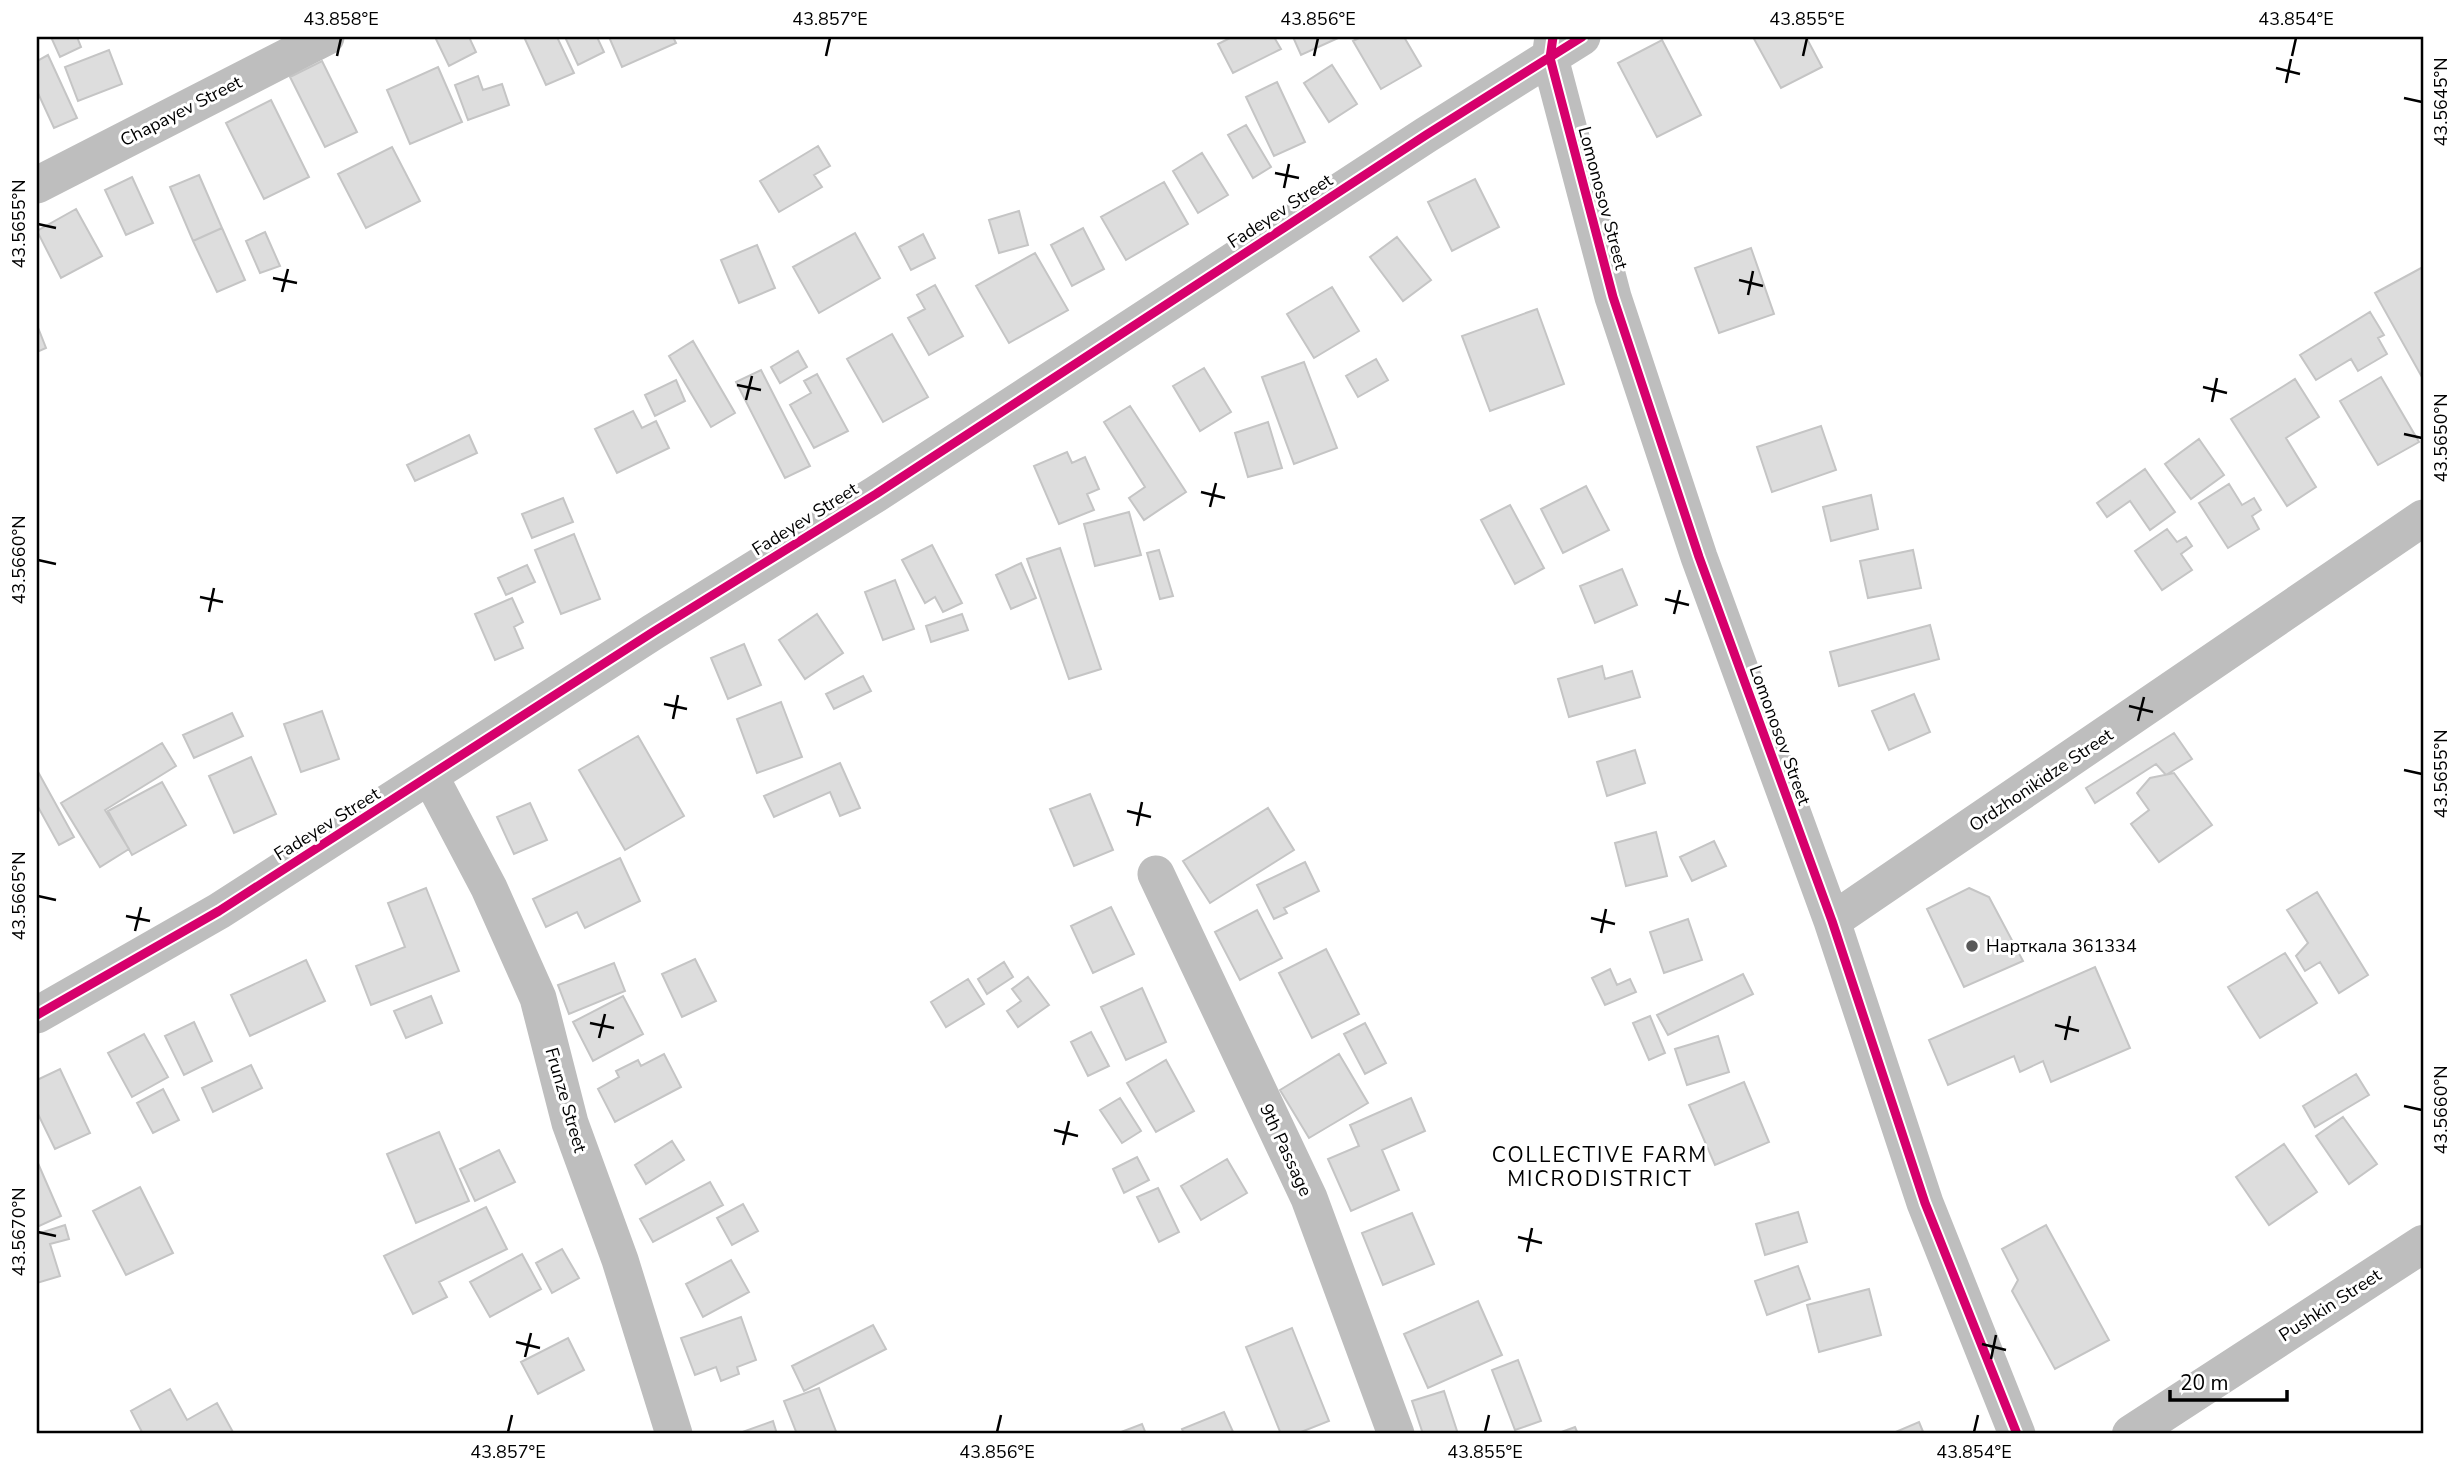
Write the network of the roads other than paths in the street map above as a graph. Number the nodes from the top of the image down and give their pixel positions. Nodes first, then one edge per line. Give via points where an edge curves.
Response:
1 (326, 37) edge
2 (1582, 37) edge
3 (1552, 48) edge
4 (37, 185) edge
5 (2423, 518) edge
6 (430, 776) junction
7 (1156, 874) dead end
8 (1832, 921) junction
9 (37, 1016) edge
10 (2423, 1244) edge
11 (674, 1434) edge
12 (1396, 1434) edge
13 (2017, 1434) edge
14 (2131, 1434) edge

1 - 4 street, Chapayev Street
2 - 3 street, Fadeyev Street
3 - 6 street, Fadeyev Street via 876,494
3 - 8 street, Lomonosov Street via 1622,323 1699,557
5 - 8 street, Ordzhonikidze Street
6 - 9 street, Fadeyev Street via 219,911
6 - 11 street, Frunze Street via 489,888 538,998 569,1123 620,1261
7 - 12 street, 9th Passage via 1309,1198
8 - 13 street, Lomonosov Street via 1925,1203
10 - 14 street, Pushkin Street

